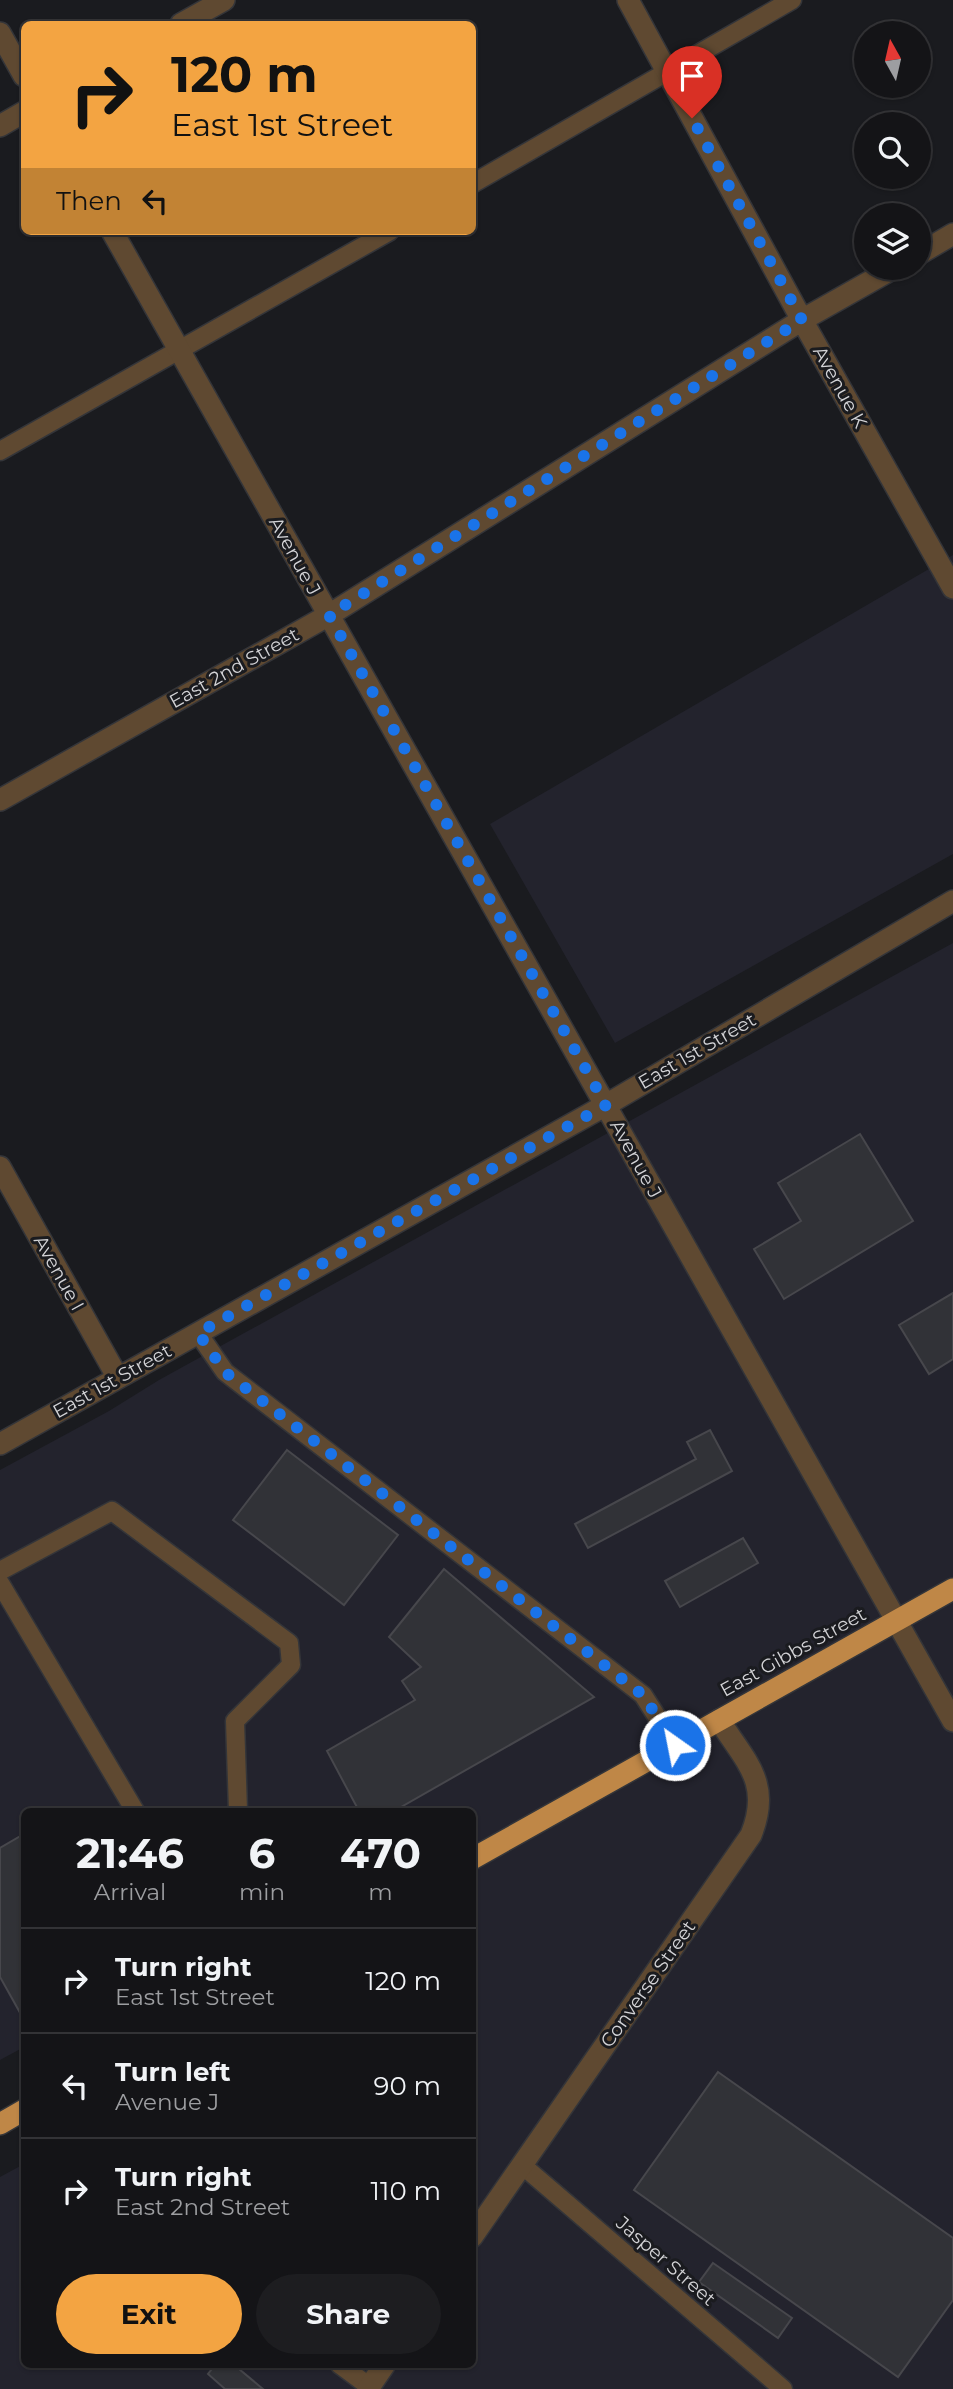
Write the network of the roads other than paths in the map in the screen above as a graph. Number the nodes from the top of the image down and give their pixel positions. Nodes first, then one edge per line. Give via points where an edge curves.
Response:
1 (225, 0) edge
2 (628, 0) edge
3 (792, 0) edge
4 (186, 21) edge
5 (0, 33) edge
6 (21, 71) edge
7 (668, 72) junction
8 (21, 115) edge
9 (0, 126) edge
10 (476, 182) edge
11 (953, 234) edge
12 (114, 235) edge
13 (383, 235) edge
14 (931, 247) edge
15 (873, 280) edge
16 (802, 320) junction
17 (180, 351) junction
18 (0, 451) edge
19 (953, 588) edge
20 (329, 615) junction
21 (0, 800) edge
22 (953, 901) edge
23 (606, 1105) junction
24 (0, 1167) edge
25 (198, 1333) junction
26 (118, 1378) junction
27 (0, 1444) edge
28 (0, 1571) edge
29 (0, 1583) edge
30 (953, 1589) edge
31 (897, 1620) junction
32 (719, 1720) junction
33 (953, 1721) edge
34 (675, 1745) junction
35 (133, 1808) edge
36 (238, 1808) edge
37 (476, 1856) edge
38 (522, 2165) junction
39 (476, 2231) edge
40 (345, 2368) edge
41 (382, 2368) edge
42 (369, 2388) edge
43 (783, 2389) edge

1 - 4 street
2 - 7 street, Avenue K
3 - 7 lane
5 - 6 street
7 - 10 lane
7 - 16 street, Avenue K
8 - 9 street
11 - 14 street
12 - 17 street, Avenue J
13 - 17 lane
15 - 16 street, East 2nd Street
16 - 19 street, Avenue K
16 - 20 street, East 2nd Street
17 - 18 lane
17 - 20 street, Avenue J
20 - 21 street, East 2nd Street
20 - 23 street, Avenue J
22 - 23 street, East 1st Street
23 - 25 street, East 1st Street
23 - 31 street, Avenue J
24 - 26 street, Avenue I
25 - 26 street, East 1st Street
25 - 34 lane via 225,1372 643,1695
26 - 27 street, East 1st Street
28 - 36 lane via 112,1511 289,1643 291,1665 235,1721
29 - 35 lane
30 - 31 highway, East Gibbs Street
31 - 32 highway, East Gibbs Street
31 - 33 street, Avenue J
32 - 34 highway, East Gibbs Street
32 - 38 street, Converse Street via 750,1768 760,1793 751,1835
34 - 37 highway, East Gibbs Street
38 - 39 street, Converse Street
38 - 43 lane, Jasper Street
40 - 42 lane
41 - 42 street

